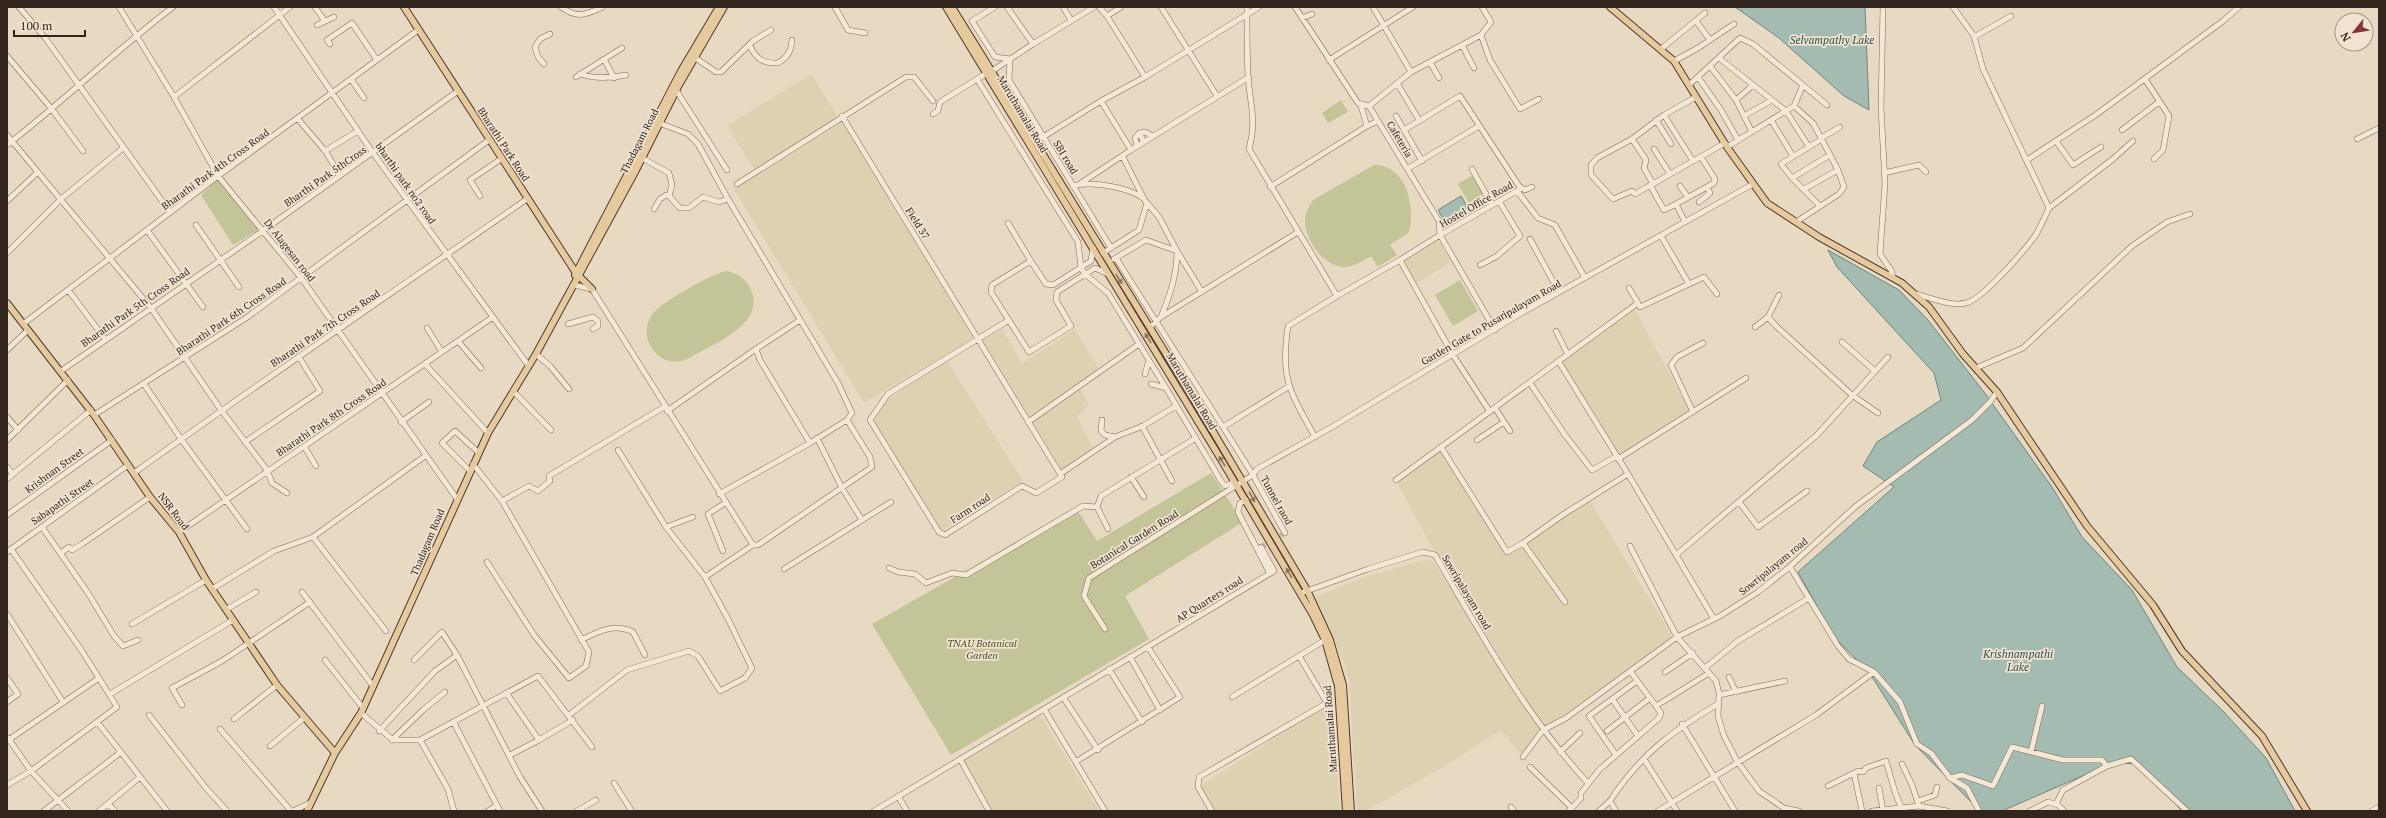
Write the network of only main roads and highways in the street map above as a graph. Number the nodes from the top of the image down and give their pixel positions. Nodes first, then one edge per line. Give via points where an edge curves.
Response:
1 (404, 7) edge
2 (719, 7) edge
3 (724, 7) edge
4 (946, 7) edge
5 (952, 7) edge
6 (1610, 7) edge
7 (989, 72) junction
8 (577, 274) junction
9 (592, 289) road end
10 (7, 303) edge
11 (336, 753) junction
12 (307, 811) edge
13 (1346, 811) edge
14 (1351, 811) edge
15 (2307, 811) edge

1 - 8 main road, Bharathi Park Road
2 - 8 main road, Thadagam Road via 681,71
3 - 8 main road, Thadagam Road via 694,57 642,158
4 - 7 main road, Maruthamalai Road
5 - 7 main road, Maruthamalai Road
6 - 15 main road via 1674,61 1726,145 1767,202 1796,222 1893,277 1929,307 1997,392 2087,526 2153,605 2182,651 2262,736
13 -> 7 main road, Maruthamalai Road via 1338,686 1324,640 1246,500
7 -> 14 main road, Maruthamalai Road via 1150,327 1307,590 1324,625 1340,670 1345,700
8 - 9 main road, Bharathi Park Road
8 - 11 main road, Thadagam Road via 536,354 488,433 362,710
10 - 11 main road, NSR Road via 93,413 150,497 179,532 206,580 277,685
11 - 12 main road, Thadagam Road

